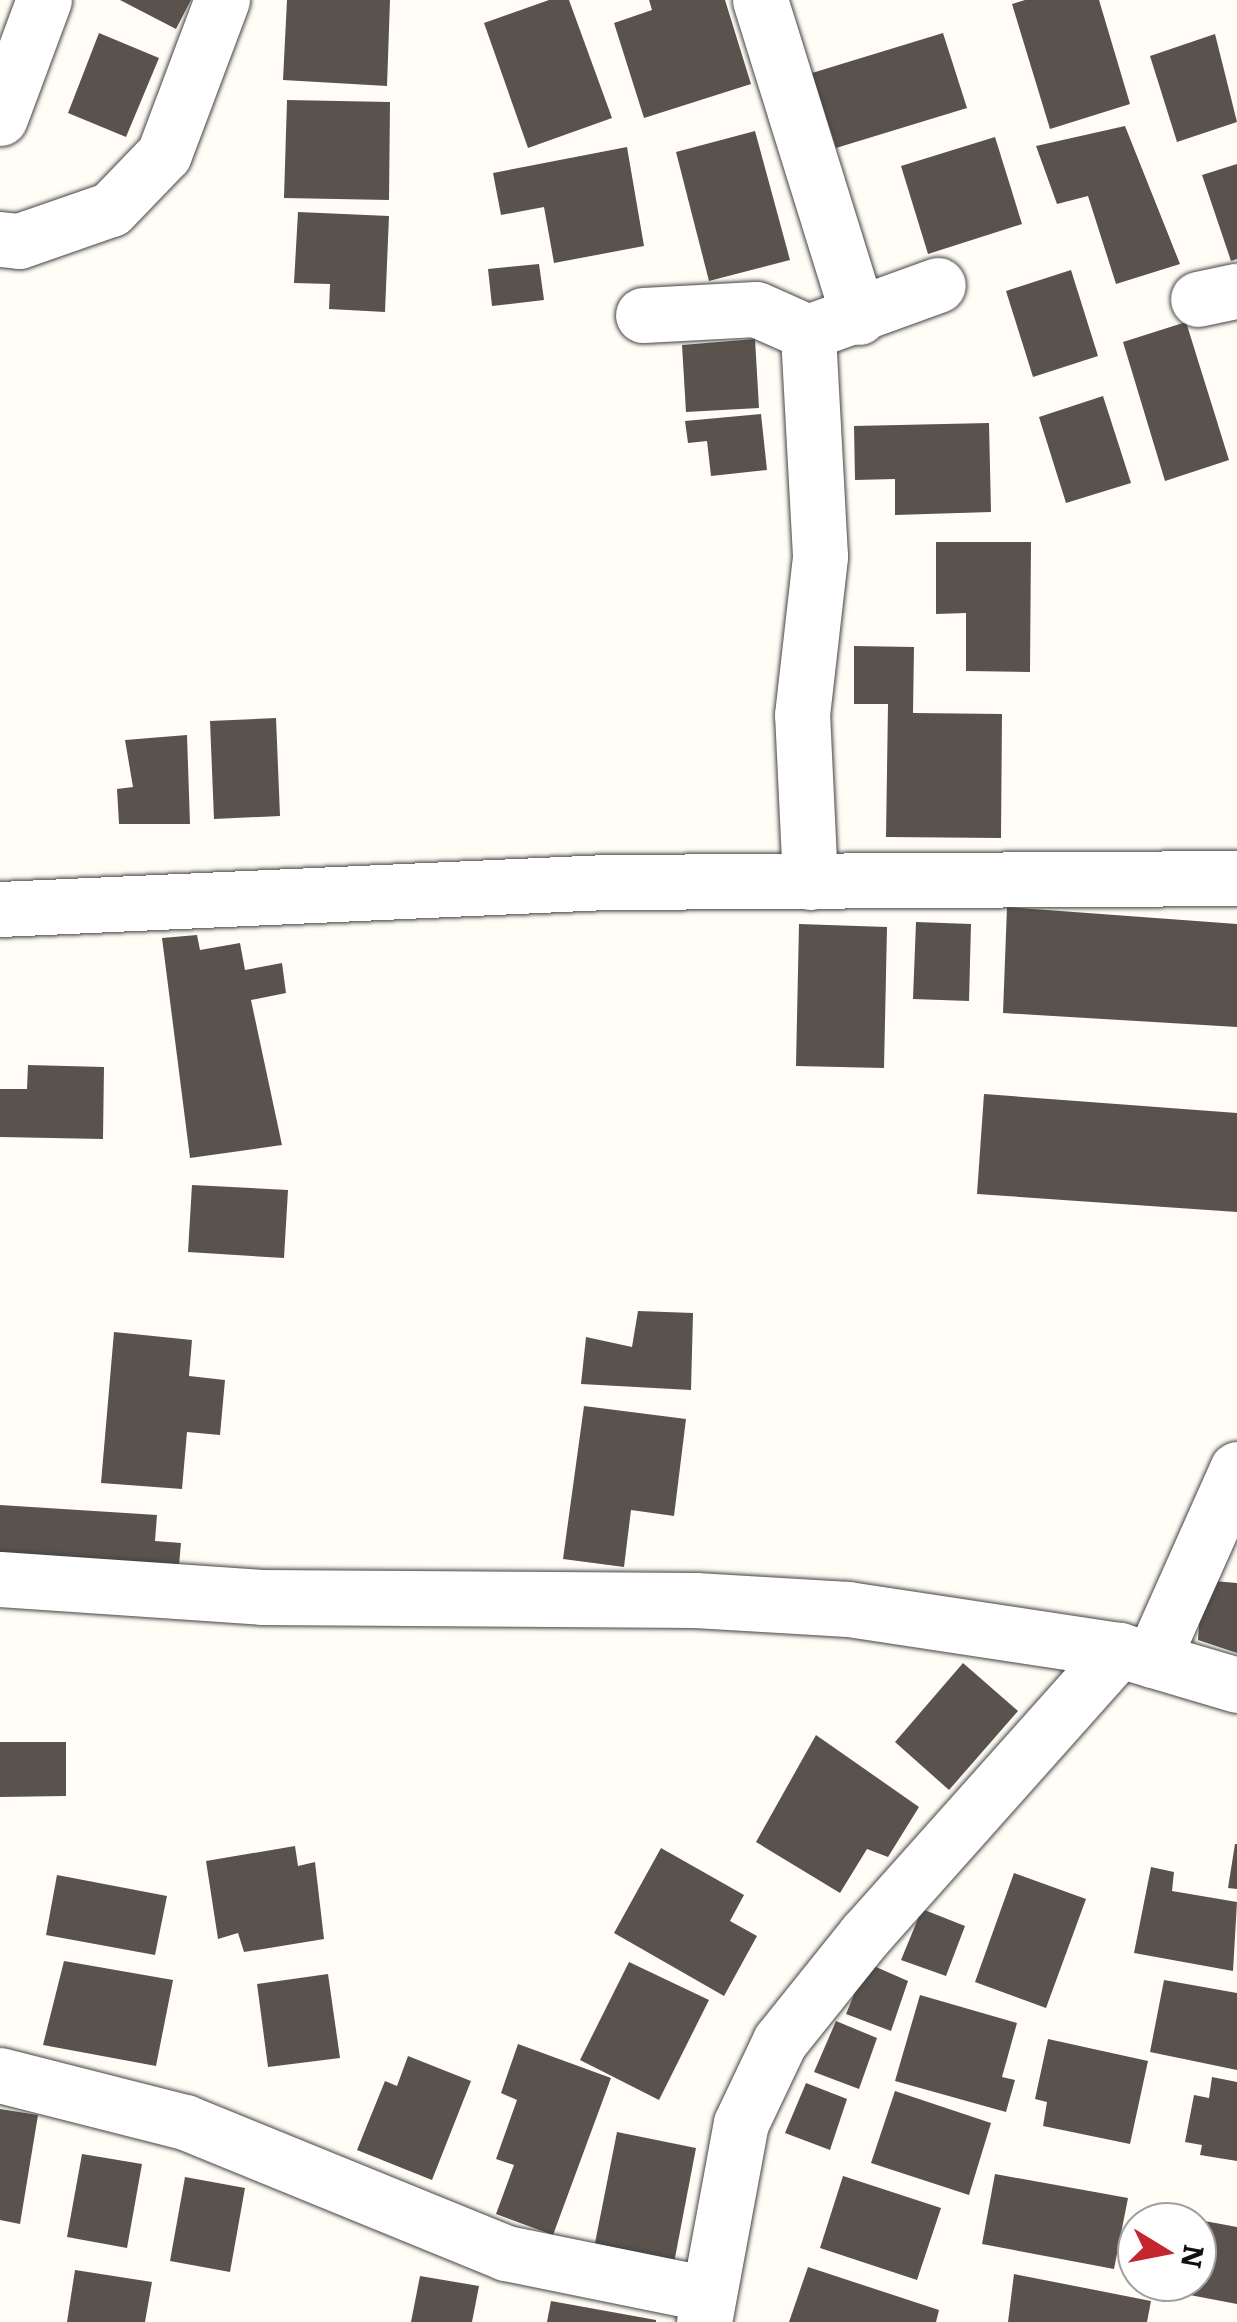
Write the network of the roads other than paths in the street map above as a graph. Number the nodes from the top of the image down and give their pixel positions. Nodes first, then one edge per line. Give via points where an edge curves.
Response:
1 (44, 0) edge
2 (222, 0) edge
3 (760, 0) edge
4 (0, 118) edge
5 (0, 239) edge
6 (938, 285) dead end
7 (643, 315) dead end
8 (833, 324) junction
9 (1237, 878) edge
10 (810, 882) junction
11 (0, 909) edge
12 (1237, 1469) edge
13 (0, 1579) edge
14 (1136, 1655) junction
15 (1237, 1685) edge
16 (0, 2074) edge
17 (706, 2308) edge

1 - 4 street
2 - 5 street via 164,154 111,209 20,241
3 - 8 street
6 - 8 street
7 - 8 street via 756,309
8 - 10 street via 820,556 802,715
9 - 10 street
10 - 11 street via 606,882
12 - 14 street
13 - 14 street via 261,1597 695,1600 848,1609
14 - 15 street
14 - 17 street via 780,2042 741,2123
16 - 17 street via 185,2122 506,2253

